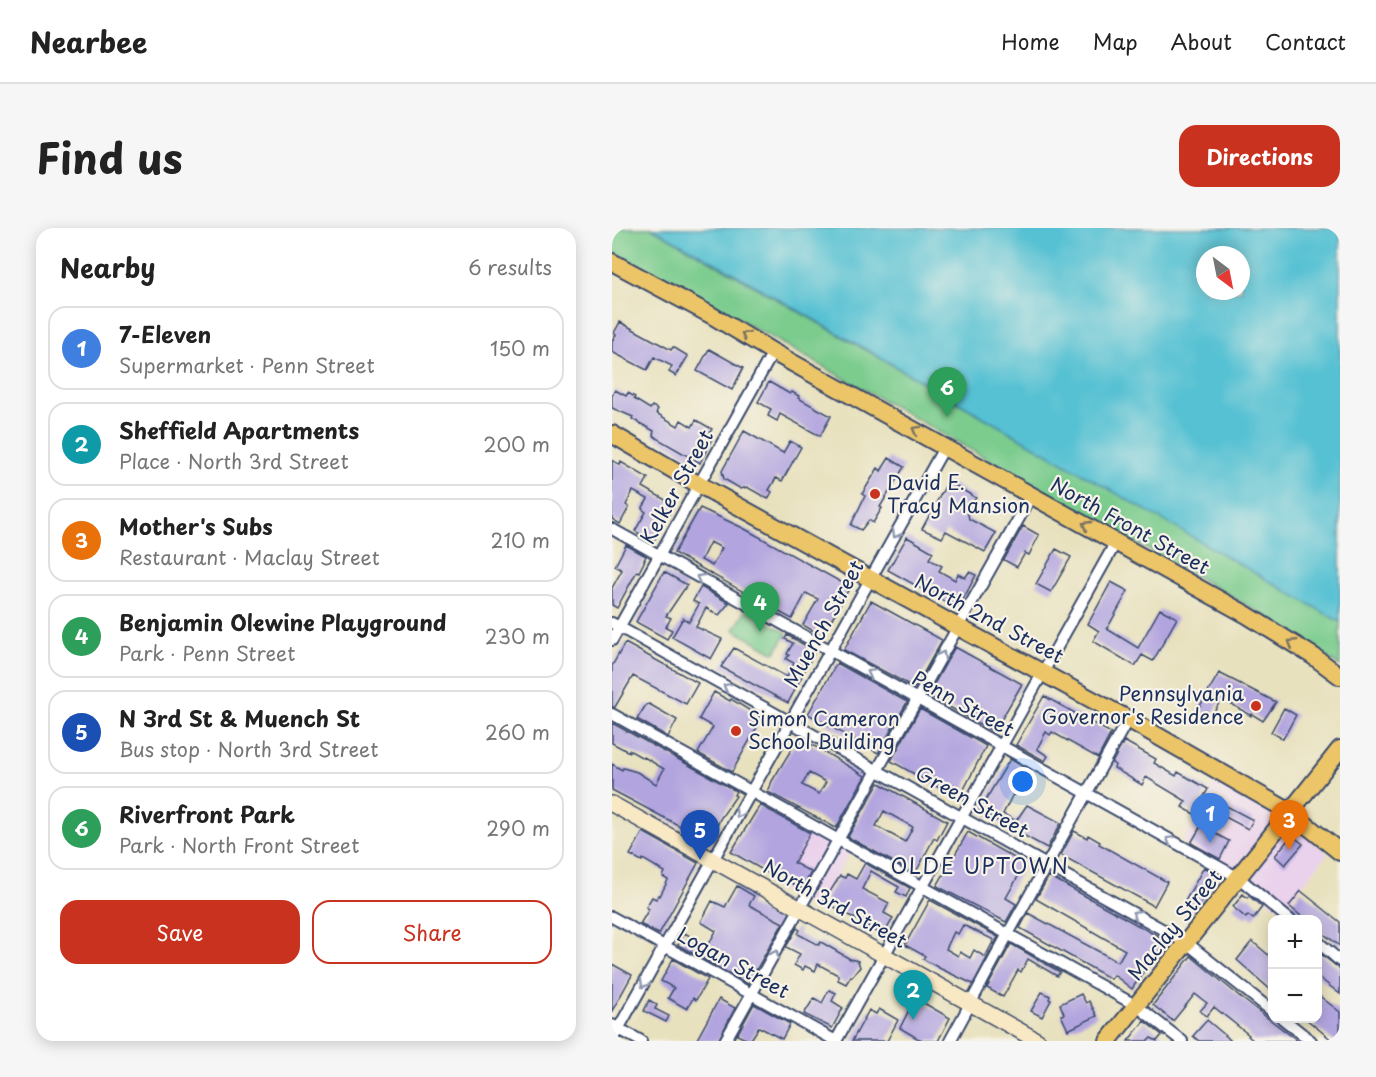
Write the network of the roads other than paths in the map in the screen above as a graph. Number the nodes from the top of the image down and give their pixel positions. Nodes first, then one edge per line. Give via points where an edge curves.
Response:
1 (612, 262) edge
2 (773, 352) junction
3 (612, 434) edge
4 (945, 446) junction
5 (699, 484) junction
6 (1032, 495) junction
7 (612, 529) edge
8 (1116, 542) junction
9 (659, 556) junction
10 (871, 579) junction
11 (616, 625) edge
12 (958, 627) junction
13 (612, 640) edge
14 (830, 651) junction
15 (1043, 672) junction
16 (1340, 676) edge
17 (917, 699) junction
18 (612, 714) edge
19 (1128, 719) junction
20 (790, 722) junction
21 (1002, 746) junction
22 (1340, 749) edge
23 (878, 771) junction
24 (752, 791) junction
25 (1086, 794) junction
26 (612, 804) edge
27 (1290, 812) junction
28 (962, 817) junction
29 (839, 840) junction
30 (1340, 852) edge
31 (713, 860) junction
32 (1048, 865) junction
33 (1239, 878) junction
34 (923, 886) junction
35 (800, 908) junction
36 (1284, 915) edge
37 (612, 917) edge
38 (1008, 934) junction
39 (1187, 943) junction
40 (665, 946) junction
41 (1322, 946) edge
42 (884, 955) junction
43 (1340, 961) edge
44 (752, 994) junction
45 (970, 1003) junction
46 (1137, 1006) junction
47 (1268, 1008) edge
48 (1288, 1023) edge
49 (615, 1027) edge
50 (612, 1040) edge
51 (640, 1041) edge
52 (725, 1041) edge
53 (836, 1041) edge
54 (950, 1041) edge
55 (1038, 1041) edge
56 (1108, 1041) edge
57 (1182, 1041) edge
58 (1311, 1041) edge

2 -> 1 main road, North Front Street
4 -> 2 main road, North Front Street
2 - 5 street, Kelker Street
3 - 5 main road, North 2nd Street
4 - 6 main road, North Front Street
4 -> 10 street, Muench Street
5 - 9 street, Kelker Street
5 - 10 main road, North 2nd Street
8 -> 6 main road, North Front Street
6 - 12 street
7 - 9 street, Penn Street
8 - 15 street
16 -> 8 main road, North Front Street via 1247,615
9 - 11 street, Kelker Street
14 -> 9 street, Penn Street
10 - 12 main road, North 2nd Street
10 - 14 street, Muench Street
11 - 13 street, Kelker Street
20 -> 11 street, Green Street
12 - 15 main road, North 2nd Street
17 -> 12 street
17 -> 14 street, Penn Street
14 - 20 street, Muench Street
15 - 19 main road, North 2nd Street
15 - 21 street
17 - 21 street, Penn Street
17 - 23 street
18 - 24 street
19 - 25 street
19 - 27 main road, North 2nd Street
20 - 23 street, Green Street
20 - 24 street, Muench Street
21 - 25 street, Penn Street
21 - 28 street
22 - 27 main road, Maclay Street
23 - 28 street, Green Street
23 - 29 street
24 - 29 street
24 -> 31 street, Muench Street
25 - 32 street
33 -> 25 street, Penn Street
26 - 31 main road, North 3rd Street
27 - 30 main road, North 2nd Street
27 - 33 main road, Maclay Street
28 - 32 street, Green Street
28 - 34 street
29 - 34 street
29 - 35 street
31 - 35 main road, North 3rd Street
31 - 40 street, Muench Street
32 - 38 street
39 -> 32 street, Green Street
33 - 36 street, Penn Street
33 - 39 main road, Maclay Street
34 - 38 street
34 - 42 street
35 - 42 main road, North 3rd Street
44 -> 35 street
37 - 40 street, Logan Street
38 - 45 street
38 - 46 street
39 - 46 main road, Maclay Street
39 - 47 street, Green Street
40 - 44 street, Logan Street
40 -> 49 street, Muench Street
41 - 43 street
42 - 45 main road, North 3rd Street
42 - 53 street
44 - 52 street
44 - 53 street, Logan Street
45 - 54 street
45 - 55 main road, North 3rd Street
46 - 56 main road, Maclay Street
46 - 57 street
48 - 58 street
49 - 50 street, Muench Street
49 - 51 street

